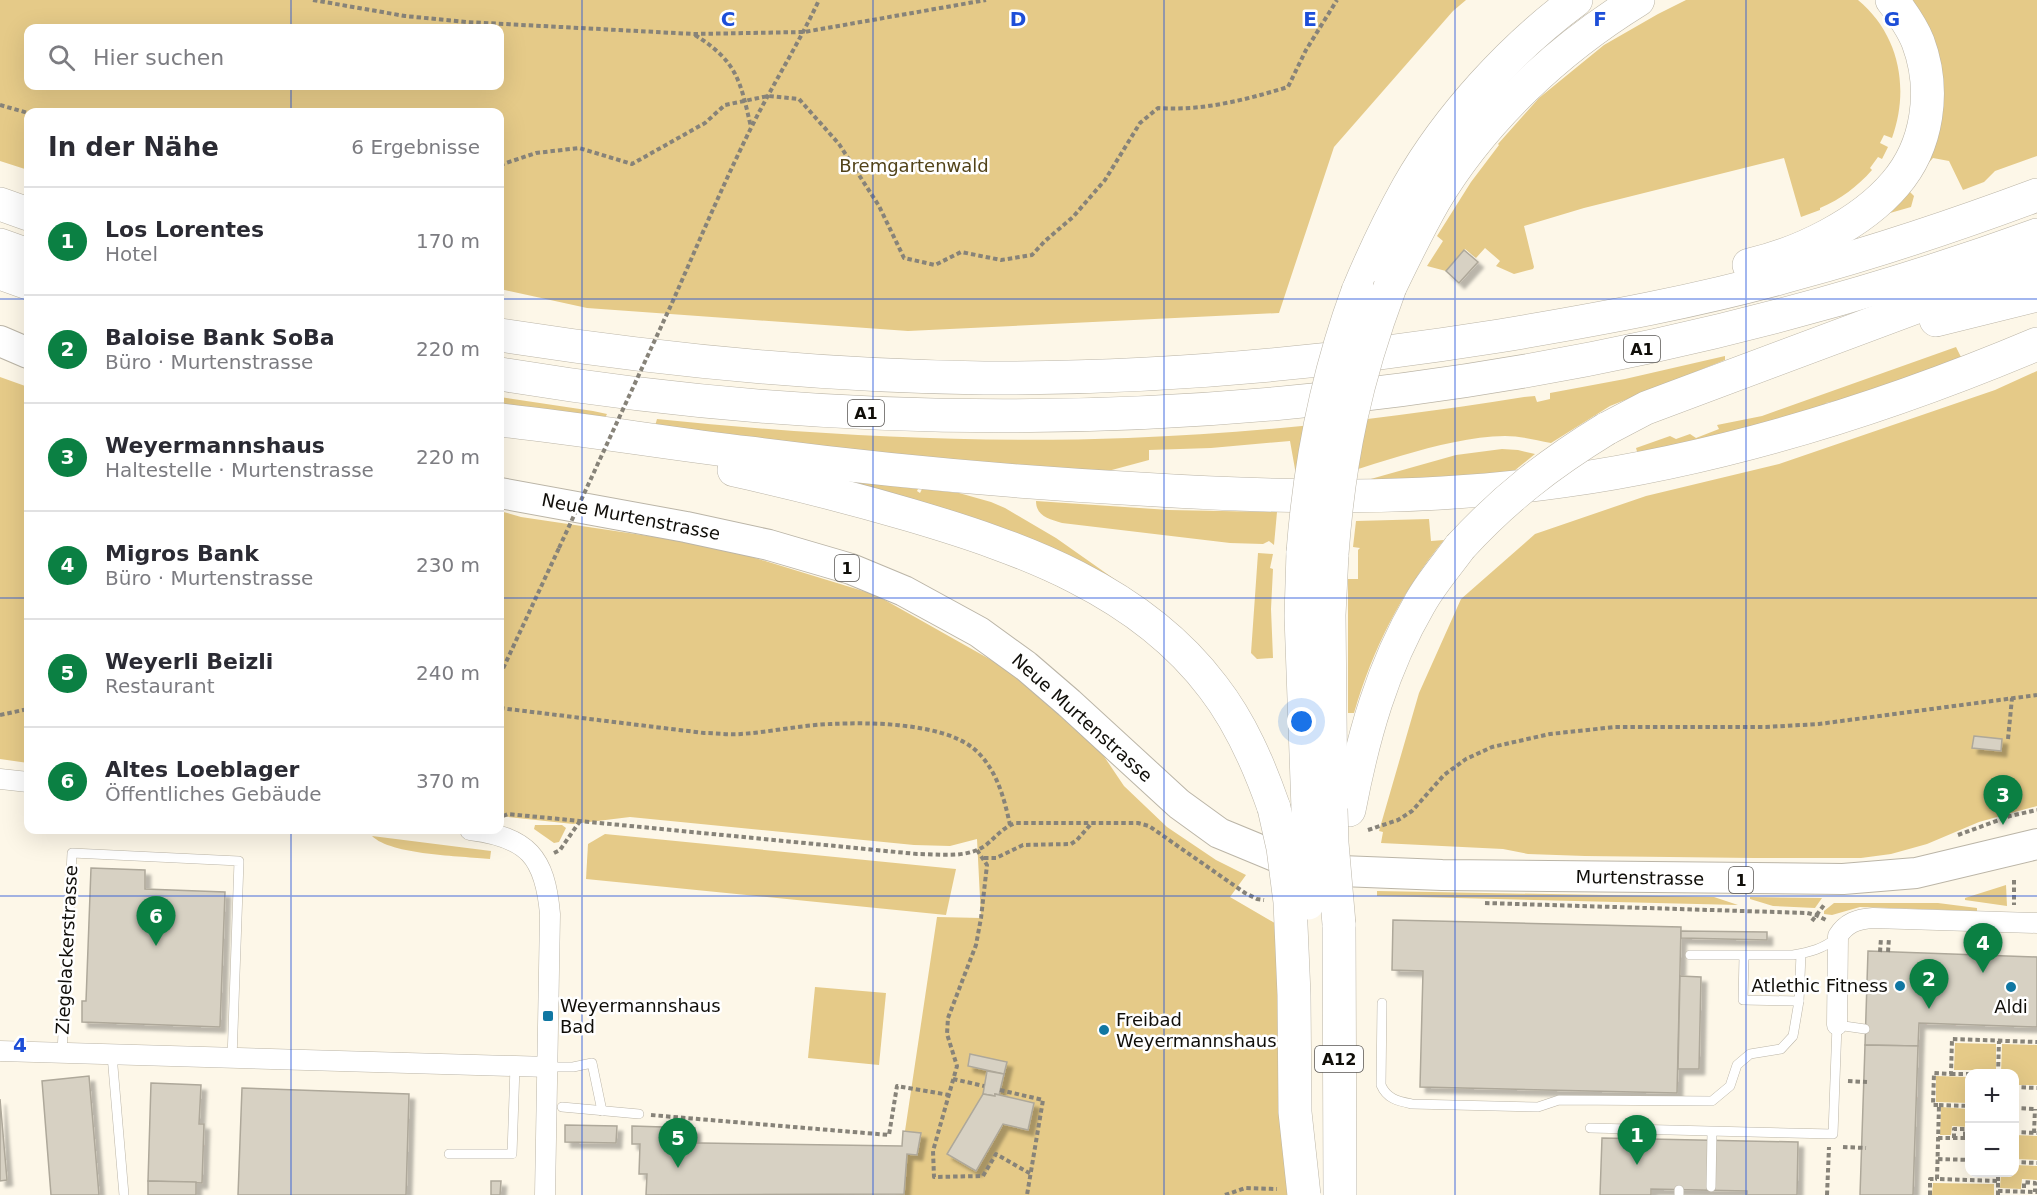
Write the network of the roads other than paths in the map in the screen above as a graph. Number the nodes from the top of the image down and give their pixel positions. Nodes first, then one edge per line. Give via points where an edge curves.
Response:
1 (1576, 0) edge
2 (1638, 0) edge
3 (1892, 0) edge
4 (2037, 195) edge
5 (0, 204) edge
6 (24, 213) edge
7 (2037, 236) edge
8 (0, 245) edge
9 (24, 254) edge
10 (2037, 262) edge
11 (0, 273) edge
12 (24, 282) edge
13 (2037, 295) edge
14 (1550, 327) junction
15 (504, 335) edge
16 (0, 341) edge
17 (1817, 344) junction
18 (2037, 344) edge
19 (24, 351) edge
20 (0, 359) edge
21 (24, 366) edge
22 (504, 375) edge
23 (504, 421) edge
24 (504, 422) edge
25 (504, 493) edge
26 (1318, 553) junction
27 (0, 779) edge
28 (24, 782) edge
29 (1337, 815) junction
30 (498, 834) edge
31 (2037, 844) edge
32 (1277, 857) joint
33 (1329, 872) junction
34 (2037, 923) edge
35 (1332, 928) junction
36 (1840, 933) junction
37 (1801, 954) junction
38 (1690, 955) dead end
39 (1744, 956) junction
40 (1799, 1001) junction
41 (1382, 1003) dead end
42 (1837, 1025) junction
43 (1865, 1029) dead end
44 (0, 1051) edge
45 (62, 1053) junction
46 (112, 1055) junction
47 (232, 1059) junction
48 (515, 1066) junction
49 (548, 1067) junction
50 (562, 1107) dead end
51 (602, 1111) junction
52 (639, 1114) road end
53 (1590, 1128) dead end
54 (1712, 1131) junction
55 (449, 1154) dead end
56 (1711, 1187) dead end
57 (1299, 1193) edge
58 (124, 1195) edge
59 (545, 1195) edge
60 (1340, 1195) edge

1 - 26 highway, bridge via 1515,52 1474,96 1409,185 1382,237 1346,322 1324,399 1314,457
2 - 26 highway, bridge via 1532,81 1463,159 1435,200 1390,287 1373,332 1353,405 1338,489
3 - 14 highway via 1918,42 1925,66 1927,113 1911,161 1877,203 1824,237 1773,260 1630,291
4 - 14 highway, A1 via 1797,274 1621,315
5 - 6 highway
7 - 22 highway, A1 via 1856,296 1741,327 1462,382 1295,403 1102,415 881,414 696,401
8 - 9 highway
10 - 17 highway
11 - 12 highway
13 - 17 highway via 1921,325
14 - 15 highway, A1 via 1404,351 1296,363 1148,374 987,378 770,368
16 - 19 main road
17 - 29 highway, bridge via 1646,408 1534,476 1491,514 1460,547 1421,601 1393,653 1373,706 1359,761
18 - 23 highway via 1879,405 1723,451 1558,482 1399,495 1210,494 967,477 857,467 580,428
20 - 21 main road
24 - 57 highway, bridge via 830,493 972,534 1090,583 1158,630 1185,655 1206,678 1250,747 1274,808 1283,848 1290,902
25 - 32 main road, Neue Murtenstrasse / 1 via 770,545 851,569 904,591 963,623 1026,666 1179,804 1219,833
26 - 29 highway via 1301,616
27 - 28 street
29 - 35 highway, bridge via 1341,882
29 - 57 highway, bridge via 1310,972
30 - 49 street via 514,840 532,855 549,897
31 - 33 main road, Murtenstrasse / 1 via 1916,873 1843,879
32 - 33 main road, Murtenstrasse / 1
33 - 35 lane
34 - 36 street via 1873,918 1852,922
35 - 60 highway, A12
36 - 37 lane via 1826,946
36 - 42 street
37 - 39 lane
37 - 40 lane
38 - 39 lane
39 - 40 lane via 1743,1000
40 - 41 lane via 1793,1036 1781,1049 1750,1054 1743,1059 1730,1086 1712,1101 1559,1100 1538,1107 1412,1104 1391,1098 1384,1093 1380,1078
42 - 43 lane
42 - 54 lane via 1833,1134
44 - 45 street, Ziegelackerstrasse
45 - 46 street, Ziegelackerstrasse
45 - 47 lane, Ziegelackerstrasse via 72,853 239,861
46 - 47 street, Ziegelackerstrasse
46 - 58 lane
47 - 48 street, Ziegelackerstrasse
48 - 49 street, Ziegelackerstrasse
48 - 55 lane via 512,1154
49 - 51 lane via 573,1068 592,1063
49 - 59 street
50 - 51 lane
51 - 52 lane
53 - 54 lane via 1681,1135
54 - 56 lane

